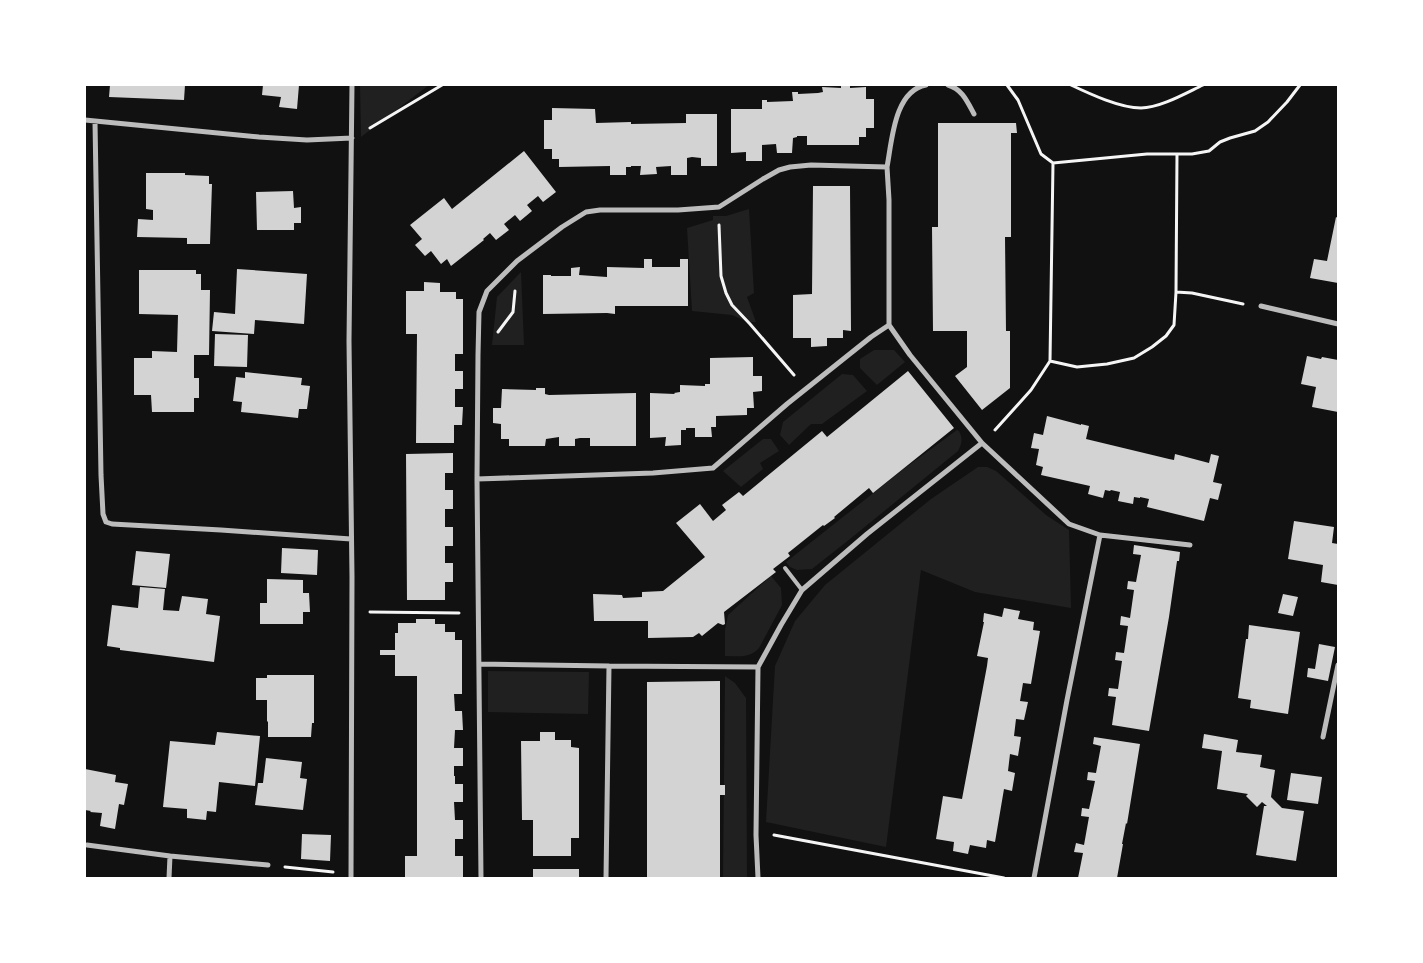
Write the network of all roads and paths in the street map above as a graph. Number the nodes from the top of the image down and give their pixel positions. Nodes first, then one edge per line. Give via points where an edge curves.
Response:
1 (352, 85) edge
2 (442, 85) edge
3 (926, 85) edge
4 (948, 85) edge
5 (1007, 85) edge
6 (1071, 85) edge
7 (1203, 85) edge
8 (1300, 85) edge
9 (974, 114) dead end
10 (85, 120) edge
11 (95, 122) junction
12 (352, 138) junction
13 (1177, 154) junction
14 (1053, 163) junction
15 (887, 167) junction
16 (719, 207) junction
17 (517, 261) junction
18 (1176, 292) junction
19 (1261, 306) joint
20 (1338, 324) edge
21 (889, 325) junction
22 (478, 336) junction
23 (1050, 361) junction
24 (806, 389) junction
25 (982, 443) junction
26 (478, 479) junction
27 (1100, 535) junction
28 (352, 539) junction
29 (1190, 546) dead end
30 (785, 568) dead end
31 (802, 590) junction
32 (352, 611) junction
33 (479, 613) junction
34 (480, 664) junction
35 (1338, 665) edge
36 (609, 666) junction
37 (758, 667) junction
38 (1323, 737) dead end
39 (756, 835) junction
40 (87, 845) dead end
41 (170, 856) junction
42 (268, 865) joint
43 (351, 876) edge
44 (169, 878) edge
45 (481, 878) edge
46 (606, 878) edge
47 (758, 878) edge
48 (1004, 878) edge
49 (1034, 878) edge

1 - 12 street
2 - 12 path
3 - 15 street via 915,89 901,106
4 - 9 street via 963,93
5 - 14 path via 1018,100 1040,154
6 - 7 path via 1130,107 1143,108
8 - 13 path via 1268,122 1256,130 1230,138 1209,151
10 - 11 street
11 - 12 street via 307,140
11 - 28 street via 100,476 106,522
12 - 28 street via 349,341
13 - 14 path
13 - 18 path
14 - 23 path
15 - 16 street via 811,164 779,170
15 - 21 street
16 - 17 street via 586,212
16 - 24 path via 721,276 726,293 732,305
17 - 22 street via 487,291 478,312
17 - 22 path via 513,312 496,334
18 - 19 path via 1192,292
18 - 23 path via 1174,325 1159,342 1134,358 1077,367
19 - 20 street
21 - 24 street
21 - 25 street
22 - 26 street
23 - 25 path via 1031,390
24 - 26 street via 713,468
25 - 27 street via 1069,524
25 - 31 street
26 - 33 street
27 - 29 street
27 - 49 street
28 - 32 street
30 - 31 lane
31 - 37 street
32 - 33 path
32 - 43 street
33 - 34 street
34 - 36 street
34 - 45 street
35 - 38 street
36 - 37 street
36 - 46 street
37 - 39 street
39 - 47 street
39 - 48 path via 775,834
40 - 41 street
41 - 42 street
41 - 44 street
42 - 43 path

